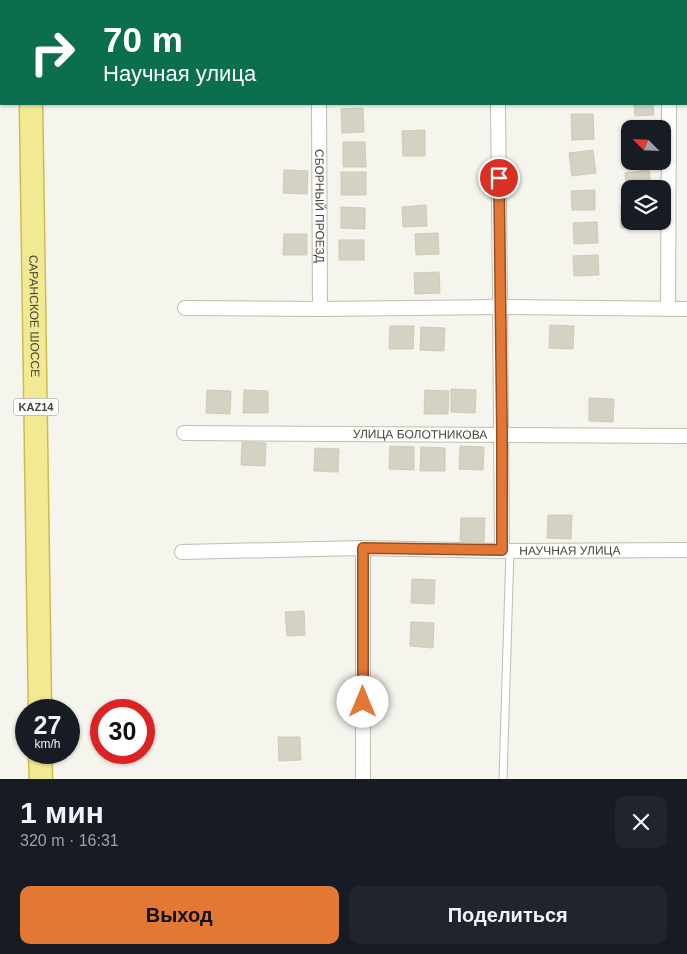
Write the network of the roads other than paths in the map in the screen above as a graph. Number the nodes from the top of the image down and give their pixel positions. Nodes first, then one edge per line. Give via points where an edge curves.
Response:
1 (31, 105) edge
2 (319, 105) edge
3 (498, 105) edge
4 (669, 105) edge
5 (500, 307) junction
6 (185, 308) dead end
7 (320, 309) junction
8 (668, 309) junction
9 (687, 310) edge
10 (184, 433) dead end
11 (502, 435) junction
12 (687, 436) edge
13 (363, 548) junction
14 (506, 550) junction
15 (687, 550) edge
16 (182, 552) dead end
17 (40, 699) edge
18 (40, 764) edge
19 (41, 779) edge
20 (363, 779) edge
21 (503, 779) edge

1 - 17 highway, САРАНСКОЕ ШОССЕ / KAZ14
2 - 7 street, СБОРНЫЙ ПРОЕЗД
3 - 5 street
4 - 8 street
5 - 7 street
5 - 8 street
5 - 11 street
6 - 7 street
8 - 9 street
10 - 11 street, УЛИЦА БОЛОТНИКОВА
11 - 12 street, УЛИЦА БОЛОТНИКОВА
11 - 14 street
13 - 14 street, НАУЧНАЯ УЛИЦА
13 - 16 street, НАУЧНАЯ УЛИЦА
13 - 20 street
14 - 15 street, НАУЧНАЯ УЛИЦА
14 - 21 lane
18 - 19 highway

